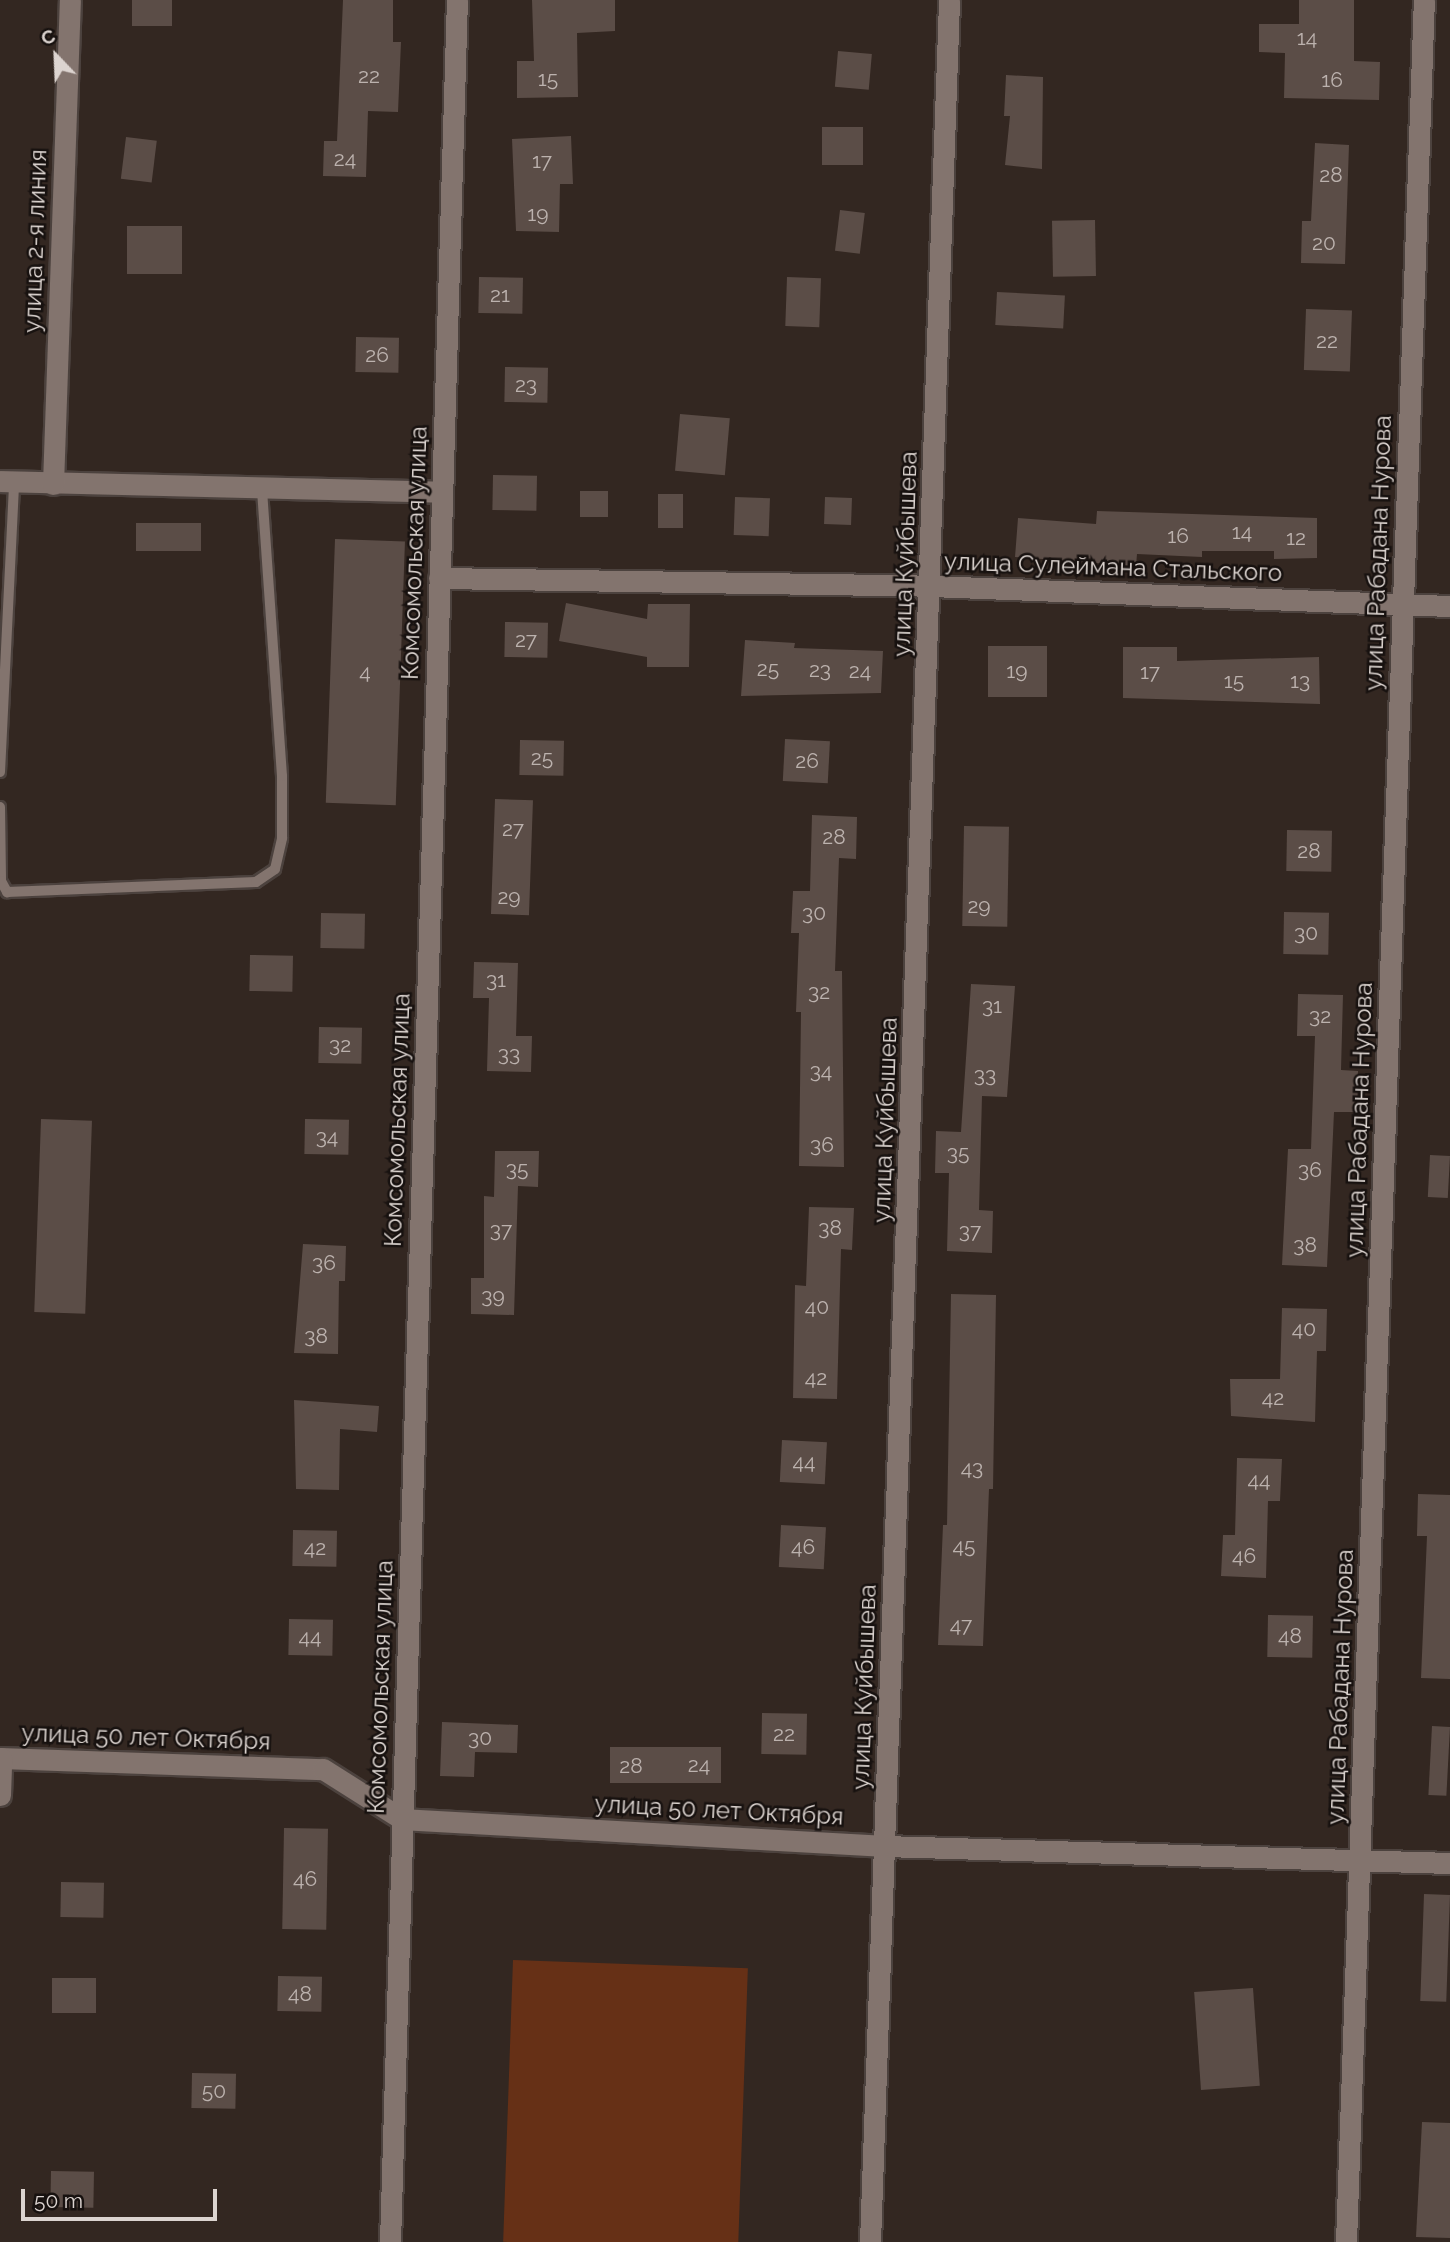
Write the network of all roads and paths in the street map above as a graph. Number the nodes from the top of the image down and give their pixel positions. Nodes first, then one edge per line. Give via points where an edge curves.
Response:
1 (70, 0) edge
2 (457, 0) edge
3 (949, 0) edge
4 (1424, 0) edge
5 (7, 483) edge
6 (53, 484) junction
7 (262, 492) junction
8 (442, 492) junction
9 (439, 578) junction
10 (931, 586) junction
11 (1403, 605) junction
12 (1450, 606) edge
13 (0, 772) edge
14 (0, 807) edge
15 (1, 1758) edge
16 (0, 1795) edge
17 (402, 1819) junction
18 (884, 1846) junction
19 (1360, 1859) junction
20 (1450, 1863) edge
21 (390, 2242) edge
22 (870, 2242) edge
23 (1346, 2242) edge

1 - 6 street, улица 2-я линия
2 - 8 street, Комсомольская улица
3 - 10 street, улица Куйбышева
4 - 11 street, улица Рабадана Нурова
5 - 6 street
5 - 13 lane
6 - 7 street
7 - 8 street
7 - 14 lane via 282,776 282,838 275,869 256,881 7,892 1,881
8 - 9 street, Комсомольская улица
9 - 10 street, улица Сулеймана Стальского
9 - 17 street, Комсомольская улица
10 - 11 street, улица Сулеймана Стальского
10 - 18 street, улица Куйбышева
11 - 12 street, улица Сулеймана Стальского
11 - 19 street, улица Рабадана Нурова
15 - 16 street
15 - 17 street, улица 50 лет Октября via 323,1769
17 - 18 street, улица 50 лет Октября
17 - 21 street, Комсомольская улица
18 - 19 street, улица 50 лет Октября
18 - 22 street, улица Куйбышева
19 - 20 street, улица 50 лет Октября
19 - 23 street, улица Рабадана Нурова

